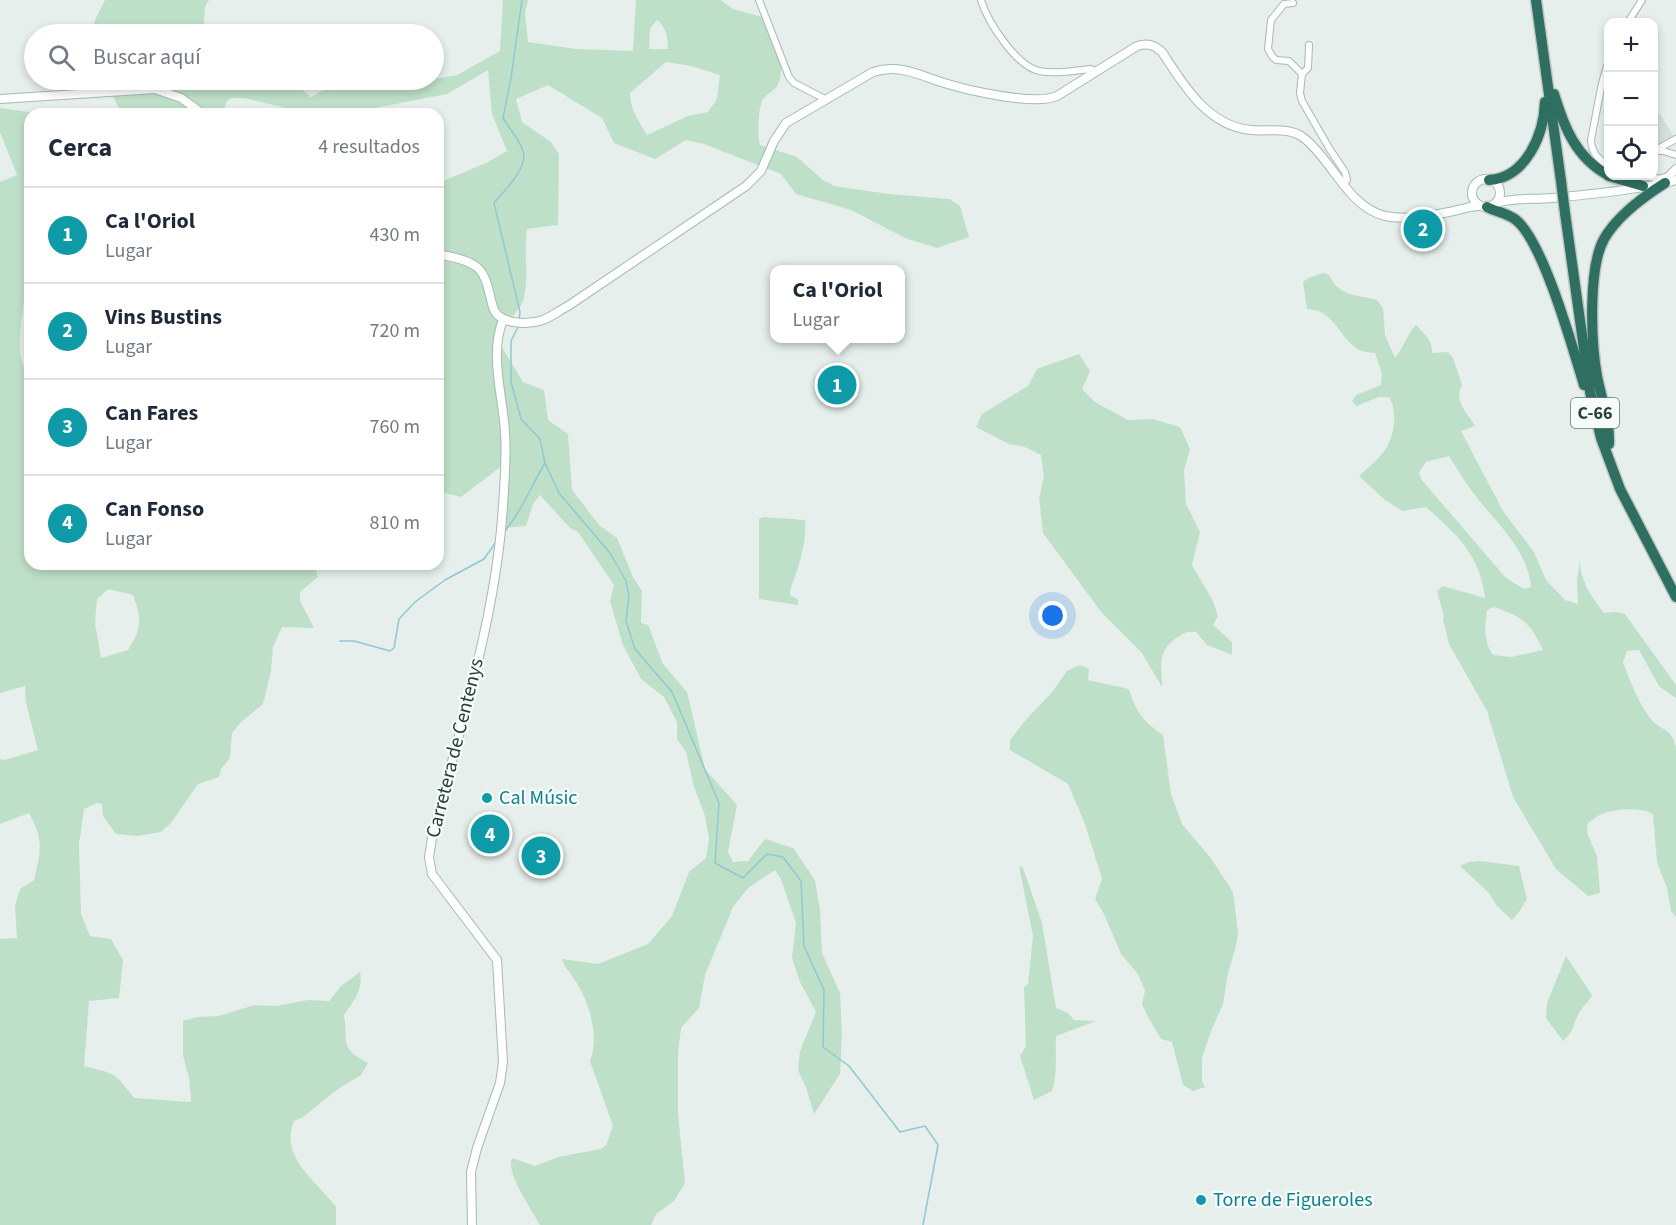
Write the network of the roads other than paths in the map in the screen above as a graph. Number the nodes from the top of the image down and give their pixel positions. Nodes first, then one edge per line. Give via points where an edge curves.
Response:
1 (759, 0) edge
2 (981, 0) edge
3 (1538, 0) edge
4 (1642, 0) edge
5 (1293, 3) dead end
6 (1631, 18) edge
7 (1309, 45) dead end
8 (1095, 72) junction
9 (1605, 72) edge
10 (1545, 74) junction
11 (1302, 77) junction
12 (140, 90) edge
13 (158, 90) edge
14 (1554, 94) junction
15 (0, 99) edge
16 (825, 99) junction
17 (195, 108) edge
18 (1676, 139) edge
19 (1658, 149) edge
20 (1658, 152) edge
21 (1676, 155) edge
22 (1604, 163) edge
23 (1676, 169) edge
24 (1604, 172) edge
25 (1490, 180) junction
26 (1563, 181) junction
27 (1642, 181) edge
28 (1665, 181) edge
29 (1344, 184) junction
30 (1499, 188) junction
31 (1472, 192) junction
32 (1516, 198) junction
33 (1488, 205) junction
34 (1461, 208) junction
35 (444, 255) edge
36 (507, 321) junction
37 (1606, 444) junction
38 (1676, 585) edge
39 (1676, 597) edge
40 (472, 1225) edge

1 - 16 street via 789,77
2 - 8 street via 990,24 1029,67 1051,72
3 - 10 highway, C-66
3 - 14 highway, C-66
4 - 6 street
5 - 11 street via 1284,4 1273,15 1268,49 1276,60 1289,61
7 - 11 street via 1308,68
8 - 16 street via 1057,96 1036,100 955,86 886,68
8 - 29 street via 1137,46 1155,46 1192,96 1214,115 1237,127 1297,134
9 - 22 street via 1591,140 1596,157
10 - 25 highway via 1544,115 1535,144 1509,176
10 - 26 highway, C-66
11 - 29 street via 1302,101 1345,171
12 - 15 street
13 - 17 street
14 - 24 highway via 1573,143 1589,162
14 - 26 highway, C-66
16 - 36 street via 786,123 764,165 746,186 568,306 543,320
18 - 19 street
20 - 21 street
23 - 28 street
25 - 30 street
25 - 31 street via 1477,183
26 - 37 highway, C-66, bridge
27 - 28 street
27 - 32 street via 1552,198
28 - 37 highway via 1617,222 1597,257 1594,349 1609,433
29 - 34 street via 1368,208 1389,217
30 - 32 street
30 - 33 street via 1499,197
31 - 33 street via 1473,199
31 - 34 street
32 - 33 street
33 - 34 street
33 - 37 highway via 1515,220 1536,247 1575,352 1599,437
35 - 36 street via 480,269 493,309
36 - 40 street, Carretera de Centenys via 498,332 497,362 505,434 502,519 493,593 429,856 432,873 497,960 503,1062 471,1172
37 - 38 highway, C-66
37 - 39 highway, C-66 via 1620,489

